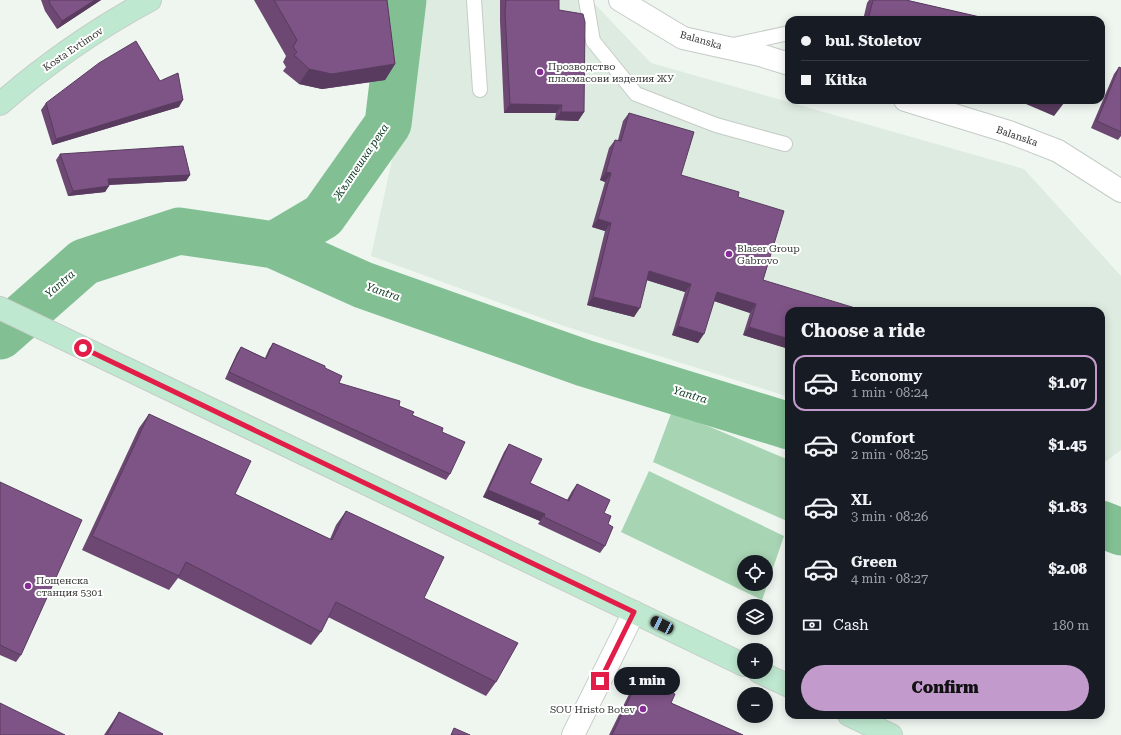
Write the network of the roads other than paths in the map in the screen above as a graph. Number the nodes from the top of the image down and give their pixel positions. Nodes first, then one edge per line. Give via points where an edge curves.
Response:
1 (150, 0) edge
2 (474, 0) edge
3 (586, 0) edge
4 (620, 0) edge
5 (127, 6) edge
6 (785, 34) edge
7 (725, 47) junction
8 (785, 63) edge
9 (480, 90) dead end
10 (0, 104) edge
11 (918, 104) edge
12 (785, 144) dead end
13 (1121, 191) edge
14 (0, 308) edge
15 (634, 612) junction
16 (737, 662) edge
17 (773, 679) edge
18 (785, 684) edge
19 (857, 719) edge
20 (573, 735) edge
21 (891, 735) edge

1 - 5 main road, Kosta Evtimov
2 - 9 lane
3 - 12 lane via 593,41 636,94 716,125
4 - 7 street, Balanska via 683,38
5 - 10 main road, Kosta Evtimov
6 - 7 lane
7 - 8 street, Balanska
11 - 13 street, Balanska via 1009,132 1058,151
14 - 15 main road
15 - 16 main road
15 - 20 street
17 - 18 main road
19 - 21 main road

